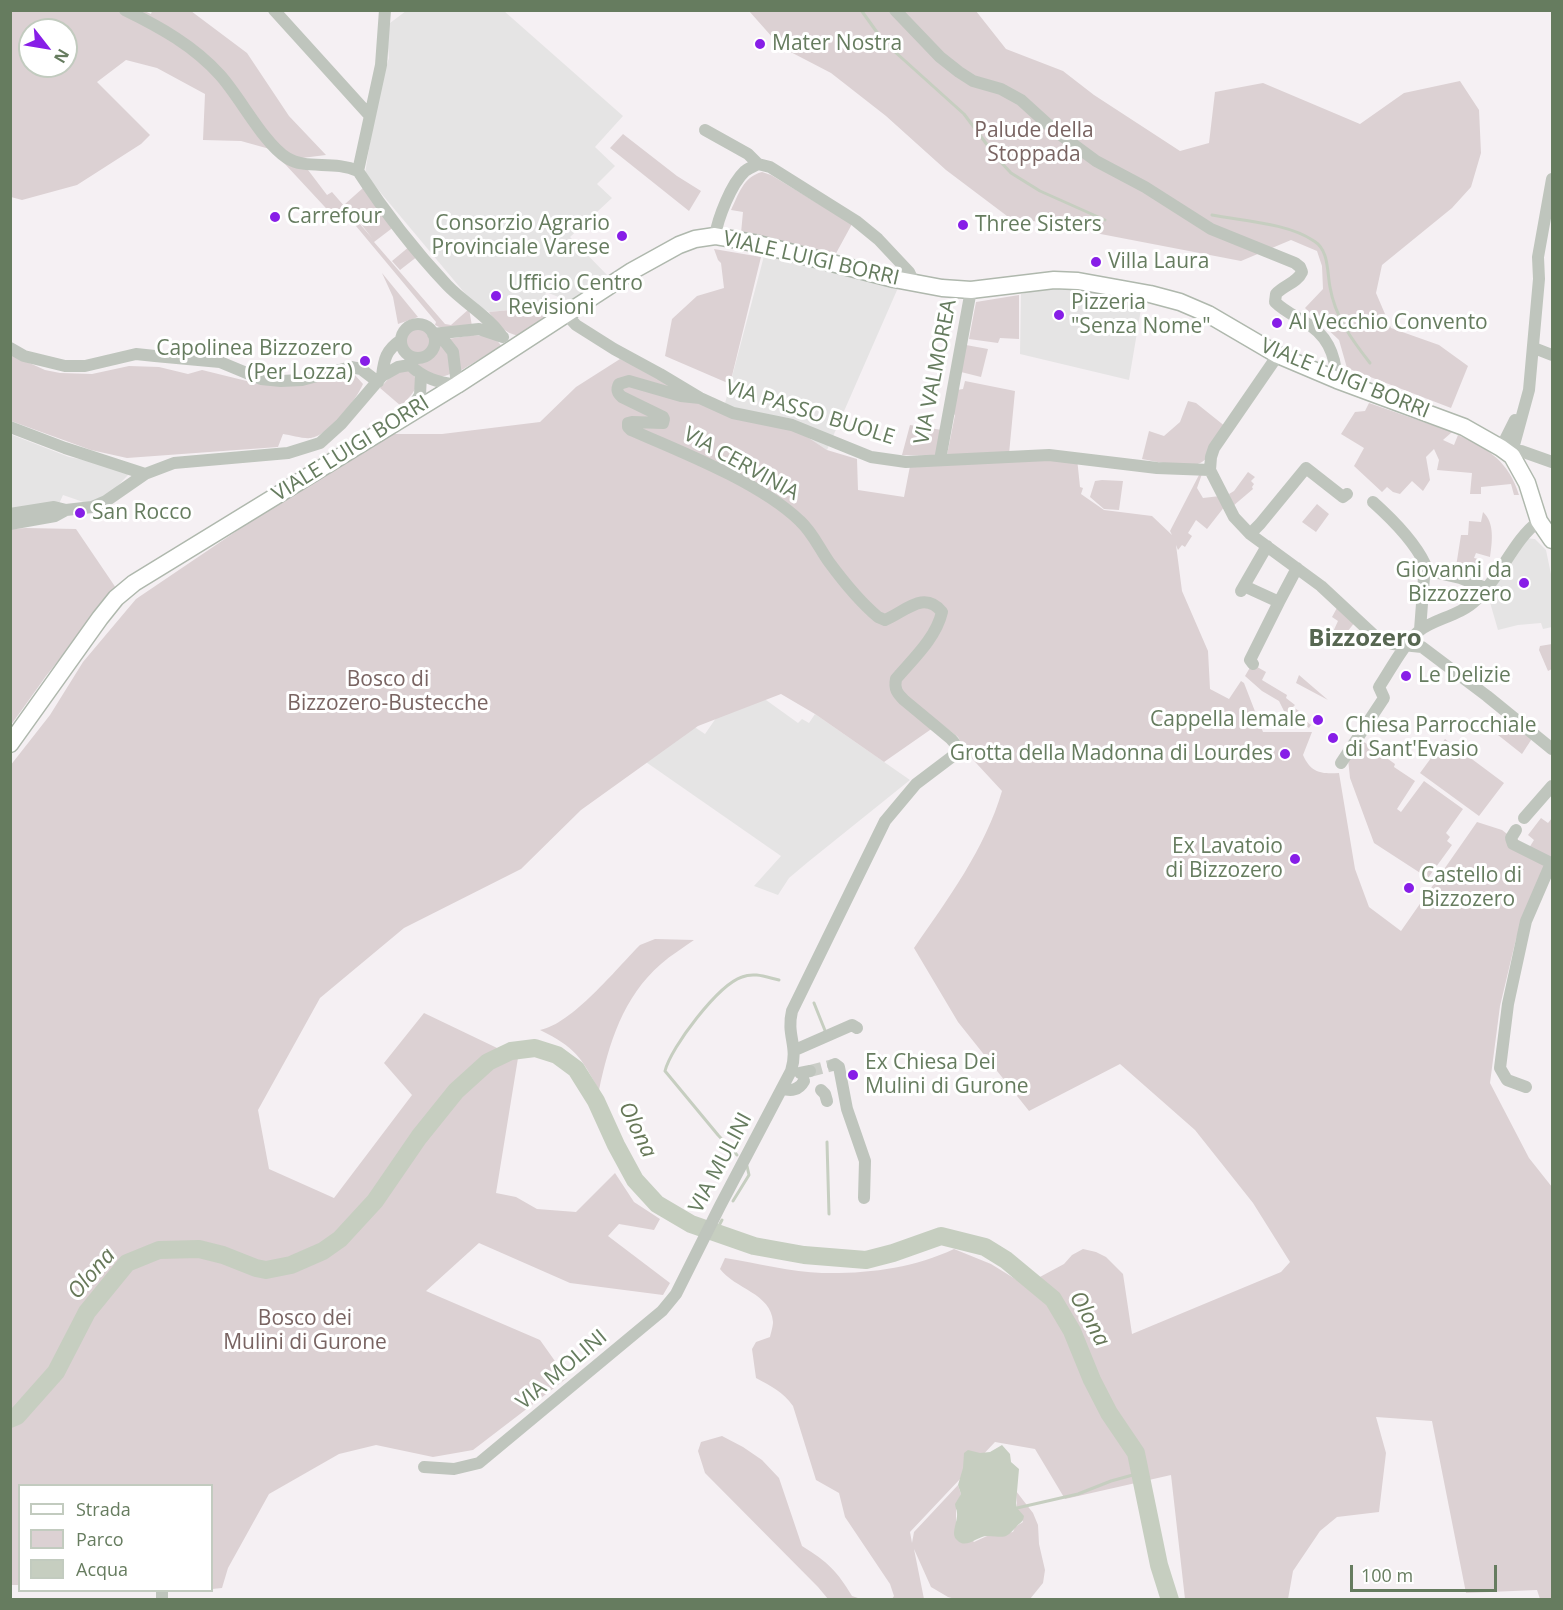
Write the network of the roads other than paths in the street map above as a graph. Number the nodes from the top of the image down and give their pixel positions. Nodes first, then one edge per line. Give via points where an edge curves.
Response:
1 (125, 10) edge
2 (274, 10) edge
3 (385, 10) edge
4 (895, 10) edge
5 (370, 116) junction
6 (705, 130) dead end
7 (758, 164) junction
8 (358, 171) junction
9 (1552, 179) edge
10 (715, 236) junction
11 (914, 283) junction
12 (971, 290) junction
13 (478, 313) junction
14 (566, 314) junction
15 (479, 329) junction
16 (436, 334) junction
17 (501, 336) junction
18 (401, 340) junction
19 (515, 347) junction
20 (10, 348) edge
21 (1534, 348) junction
22 (1278, 355) junction
23 (1552, 355) edge
24 (412, 361) junction
25 (421, 375) junction
26 (380, 379) junction
27 (1337, 380) junction
28 (457, 385) junction
29 (700, 398) junction
30 (407, 414) junction
31 (10, 427) edge
32 (1508, 454) junction
33 (940, 460) junction
34 (1552, 462) edge
35 (1210, 470) junction
36 (145, 474) junction
37 (1347, 494) dead end
38 (1373, 502) dead end
39 (66, 510) junction
40 (10, 514) edge
41 (1539, 521) junction
42 (10, 524) edge
43 (1250, 534) junction
44 (1552, 540) edge
45 (1267, 546) junction
46 (1297, 568) junction
47 (1425, 570) junction
48 (1486, 588) junction
49 (1280, 602) junction
50 (1420, 630) junction
51 (1407, 645) junction
52 (1253, 664) dead end
53 (10, 744) edge
54 (1552, 749) edge
55 (1341, 763) dead end
56 (1552, 786) edge
57 (1524, 818) dead end
58 (1516, 830) dead end
59 (822, 951) joint
60 (857, 1028) dead end
61 (795, 1050) junction
62 (833, 1065) dead end
63 (1526, 1087) dead end
64 (864, 1198) dead end
65 (696, 1256) joint
66 (424, 1467) dead end

1 - 8 street via 189,46 221,75 268,140 286,158 301,164 347,166
2 - 5 street
3 - 5 street via 381,64
4 - 27 street via 953,67 973,81 1021,100 1096,161 1211,229 1300,267 1299,278 1282,287 1275,302 1323,336 1336,366
5 - 8 street
6 - 7 street via 748,154
7 - 10 street via 746,171 724,204
7 - 11 street via 770,167 856,220 906,269
8 - 13 street via 432,269
9 - 21 street via 1538,258
10 - 11 main road, VIALE LUIGI BORRI
10 - 14 main road, VIALE LUIGI BORRI via 679,245
11 - 12 main road, VIALE LUIGI BORRI
12 - 22 main road, VIALE LUIGI BORRI via 1054,280 1150,294 1208,314
12 - 33 street, VIA VALMOREA
13 - 15 street
13 - 17 street
14 - 19 main road, VIALE LUIGI BORRI
14 - 29 street, VIA PASSO BUOLE via 614,349
15 - 16 street
15 - 17 street
16 - 18 street via 424,325 414,324 405,330
16 - 24 street via 432,350
16 - 28 street via 453,352
17 - 19 street
18 - 24 street
18 - 26 street via 391,347
19 - 28 main road, VIALE LUIGI BORRI
20 - 26 street via 24,356 65,366 85,366 136,354 220,362 261,379 302,380 351,367
21 - 23 street
21 - 32 street via 1529,390
22 - 27 main road, VIALE LUIGI BORRI
22 - 35 street via 1214,448
24 - 25 street
24 - 26 street
25 - 28 street
25 - 30 street via 420,395
26 - 36 street via 320,443 288,453 174,463
27 - 32 main road, VIALE LUIGI BORRI via 1464,427
28 - 30 main road, VIALE LUIGI BORRI
29 - 33 street, VIA PASSO BUOLE via 734,413 792,425 871,457 906,462
29 - 59 street, VIA CERVINIA via 629,381 617,388 622,397 664,419 658,424 628,423 631,430 731,476 800,520 828,561 878,617 885,620 923,600 935,603 942,612 934,632 895,686 904,700 956,744 956,750 916,784 885,821
30 - 53 main road, VIALE LUIGI BORRI via 134,583 116,598
31 - 36 street
32 - 34 street via 1521,451
32 - 41 main road via 1527,483
33 - 35 street, VIA PASSO BUOLE via 1049,455
35 - 43 street via 1234,517
36 - 39 street via 106,501
37 - 43 street via 1343,497 1306,468
38 - 47 street via 1420,554
39 - 40 street via 54,507
39 - 42 street via 55,516
41 - 44 main road
41 - 48 street via 1527,530 1502,571
43 - 45 street
45 - 46 street
45 - 49 street via 1242,589
46 - 49 street
46 - 51 street via 1379,640
47 - 48 street
47 - 50 street
48 - 50 street via 1458,613
49 - 52 street via 1250,660
50 - 51 street
51 - 54 street via 1422,647
51 - 55 street via 1379,687 1384,698
56 - 57 street
58 - 63 street via 1511,838 1513,844 1551,863 1526,921 1508,1004 1500,1068 1507,1080
59 - 61 street, VIA MULINI via 792,1011 789,1031
60 - 61 street via 849,1026
61 - 65 street, VIA MULINI via 809,1082 782,1088
62 - 64 street via 839,1067 865,1161
65 - 66 street, VIA MOLINI via 662,1311 479,1464 454,1469

